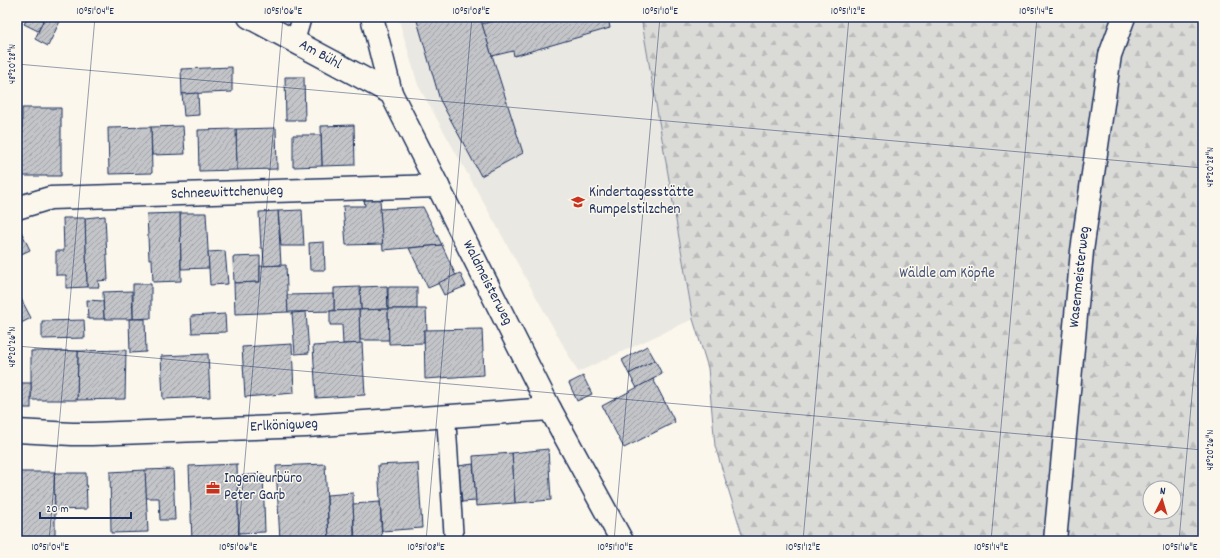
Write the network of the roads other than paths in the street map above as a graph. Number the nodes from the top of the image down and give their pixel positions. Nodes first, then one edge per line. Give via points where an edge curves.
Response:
1 (249, 17) edge
2 (302, 17) edge
3 (372, 17) edge
4 (1124, 17) edge
5 (295, 41) junction
6 (391, 94) junction
7 (438, 186) junction
8 (17, 208) edge
9 (550, 409) junction
10 (446, 416) junction
11 (17, 430) edge
12 (454, 541) edge
13 (622, 541) edge
14 (1055, 541) edge

1 - 5 street, Am Bühl
2 - 5 lane
3 - 6 street, Waldmeisterweg
4 - 14 street, Wasenmeisterweg via 1110,55 1082,251
5 - 6 street, Am Bühl
6 - 7 street, Waldmeisterweg
7 - 8 street, Schneewittchenweg via 50,198
7 - 9 street, Waldmeisterweg
9 - 10 street, Erlkönigweg
9 - 13 street, Waldmeisterweg
10 - 11 street, Erlkönigweg via 306,426 92,434
10 - 12 lane

